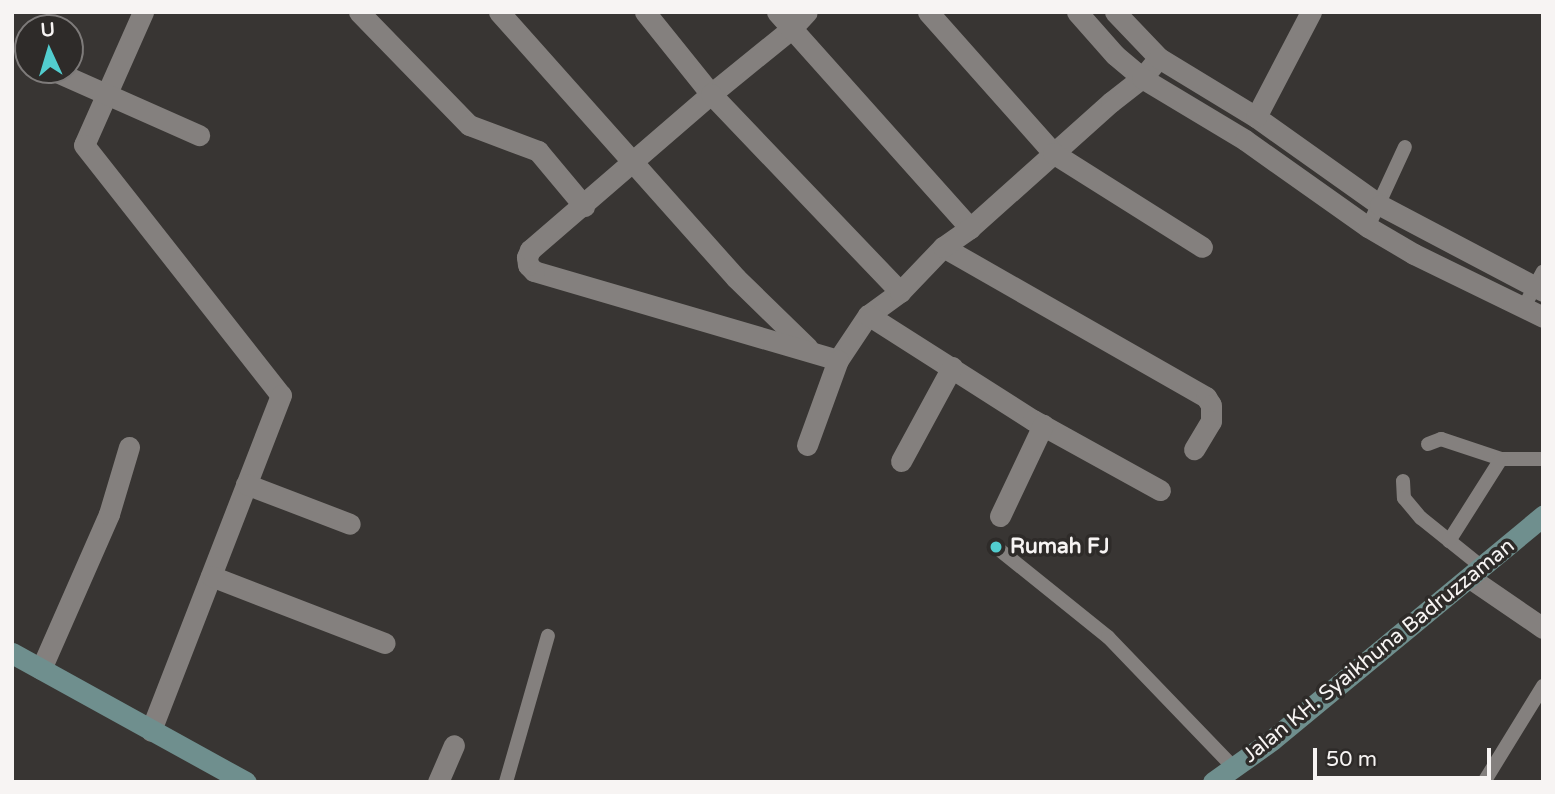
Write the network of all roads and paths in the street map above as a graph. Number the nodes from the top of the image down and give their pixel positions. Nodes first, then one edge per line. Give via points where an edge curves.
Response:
1 (143, 12) edge
2 (359, 12) edge
3 (499, 12) edge
4 (645, 12) edge
5 (777, 12) edge
6 (807, 12) edge
7 (928, 12) edge
8 (1077, 12) edge
9 (1115, 12) edge
10 (1311, 12) edge
11 (791, 29) junction
12 (1159, 58) junction
13 (1142, 78) junction
14 (83, 84) edge
15 (107, 94) junction
16 (711, 94) junction
17 (1256, 117) junction
18 (199, 135) dead end
19 (1405, 147) dead end
20 (1053, 153) junction
21 (631, 164) junction
22 (1380, 205) junction
23 (584, 206) junction
24 (1368, 227) junction
25 (970, 228) junction
26 (943, 247) junction
27 (1202, 247) dead end
28 (1541, 283) edge
29 (900, 292) junction
30 (1533, 312) edge
31 (868, 315) junction
32 (812, 352) junction
33 (838, 360) junction
34 (952, 368) junction
35 (1043, 425) junction
36 (1428, 444) dead end
37 (807, 445) dead end
38 (129, 447) dead end
39 (1194, 449) dead end
40 (1501, 459) junction
41 (1543, 459) edge
42 (901, 461) dead end
43 (1403, 481) dead end
44 (246, 484) junction
45 (1160, 490) dead end
46 (1000, 516) dead end
47 (1543, 516) edge
48 (350, 524) dead end
49 (1449, 541) junction
50 (996, 547) dead end
51 (1476, 572) junction
52 (211, 576) junction
53 (1543, 628) edge
54 (548, 635) dead end
55 (384, 643) dead end
56 (12, 653) edge
57 (41, 669) junction
58 (1543, 686) edge
59 (151, 731) junction
60 (454, 745) dead end
61 (1234, 768) junction
62 (246, 782) edge
63 (438, 782) edge
64 (506, 782) edge
65 (1213, 782) edge
66 (1484, 782) edge

1 - 15 street
2 - 23 street via 469,125 538,151
3 - 21 street
4 - 16 street
5 - 11 street
6 - 11 street
7 - 20 street
8 - 13 street
9 - 12 street
10 - 17 street
11 - 16 street
11 - 25 street
12 - 13 street
12 - 17 street
13 - 20 street
13 - 24 street via 1245,140
14 - 15 street
15 - 18 street
15 - 44 street via 84,145 281,395
16 - 21 street
16 - 29 street
17 - 22 street
19 - 22 lane
20 - 25 street
20 - 27 street
21 - 23 street
21 - 32 street
22 - 24 lane
22 - 28 street
23 - 32 street via 530,250 528,265 534,271
24 - 30 street
25 - 26 street
26 - 29 street
26 - 39 street via 1206,397 1211,421
28 - 30 lane
29 - 31 street
31 - 33 street
31 - 34 street
32 - 33 street
33 - 37 street
34 - 35 street
34 - 42 street
35 - 45 street
35 - 46 street
36 - 40 lane via 1441,439
38 - 57 street via 109,514
40 - 41 lane
40 - 49 lane
43 - 49 lane via 1404,498
44 - 48 street
44 - 52 street
47 - 51 main road, Jalan KH. Syaikhuna Badruzzaman
49 - 51 lane
50 - 61 lane via 1108,637
51 - 53 street
51 - 61 main road, Jalan KH. Syaikhuna Badruzzaman
52 - 55 street
52 - 59 street
54 - 64 lane
56 - 57 main road
57 - 59 main road
58 - 66 lane
59 - 62 main road
60 - 63 street
61 - 65 main road, Jalan KH. Syaikhuna Badruzzaman

